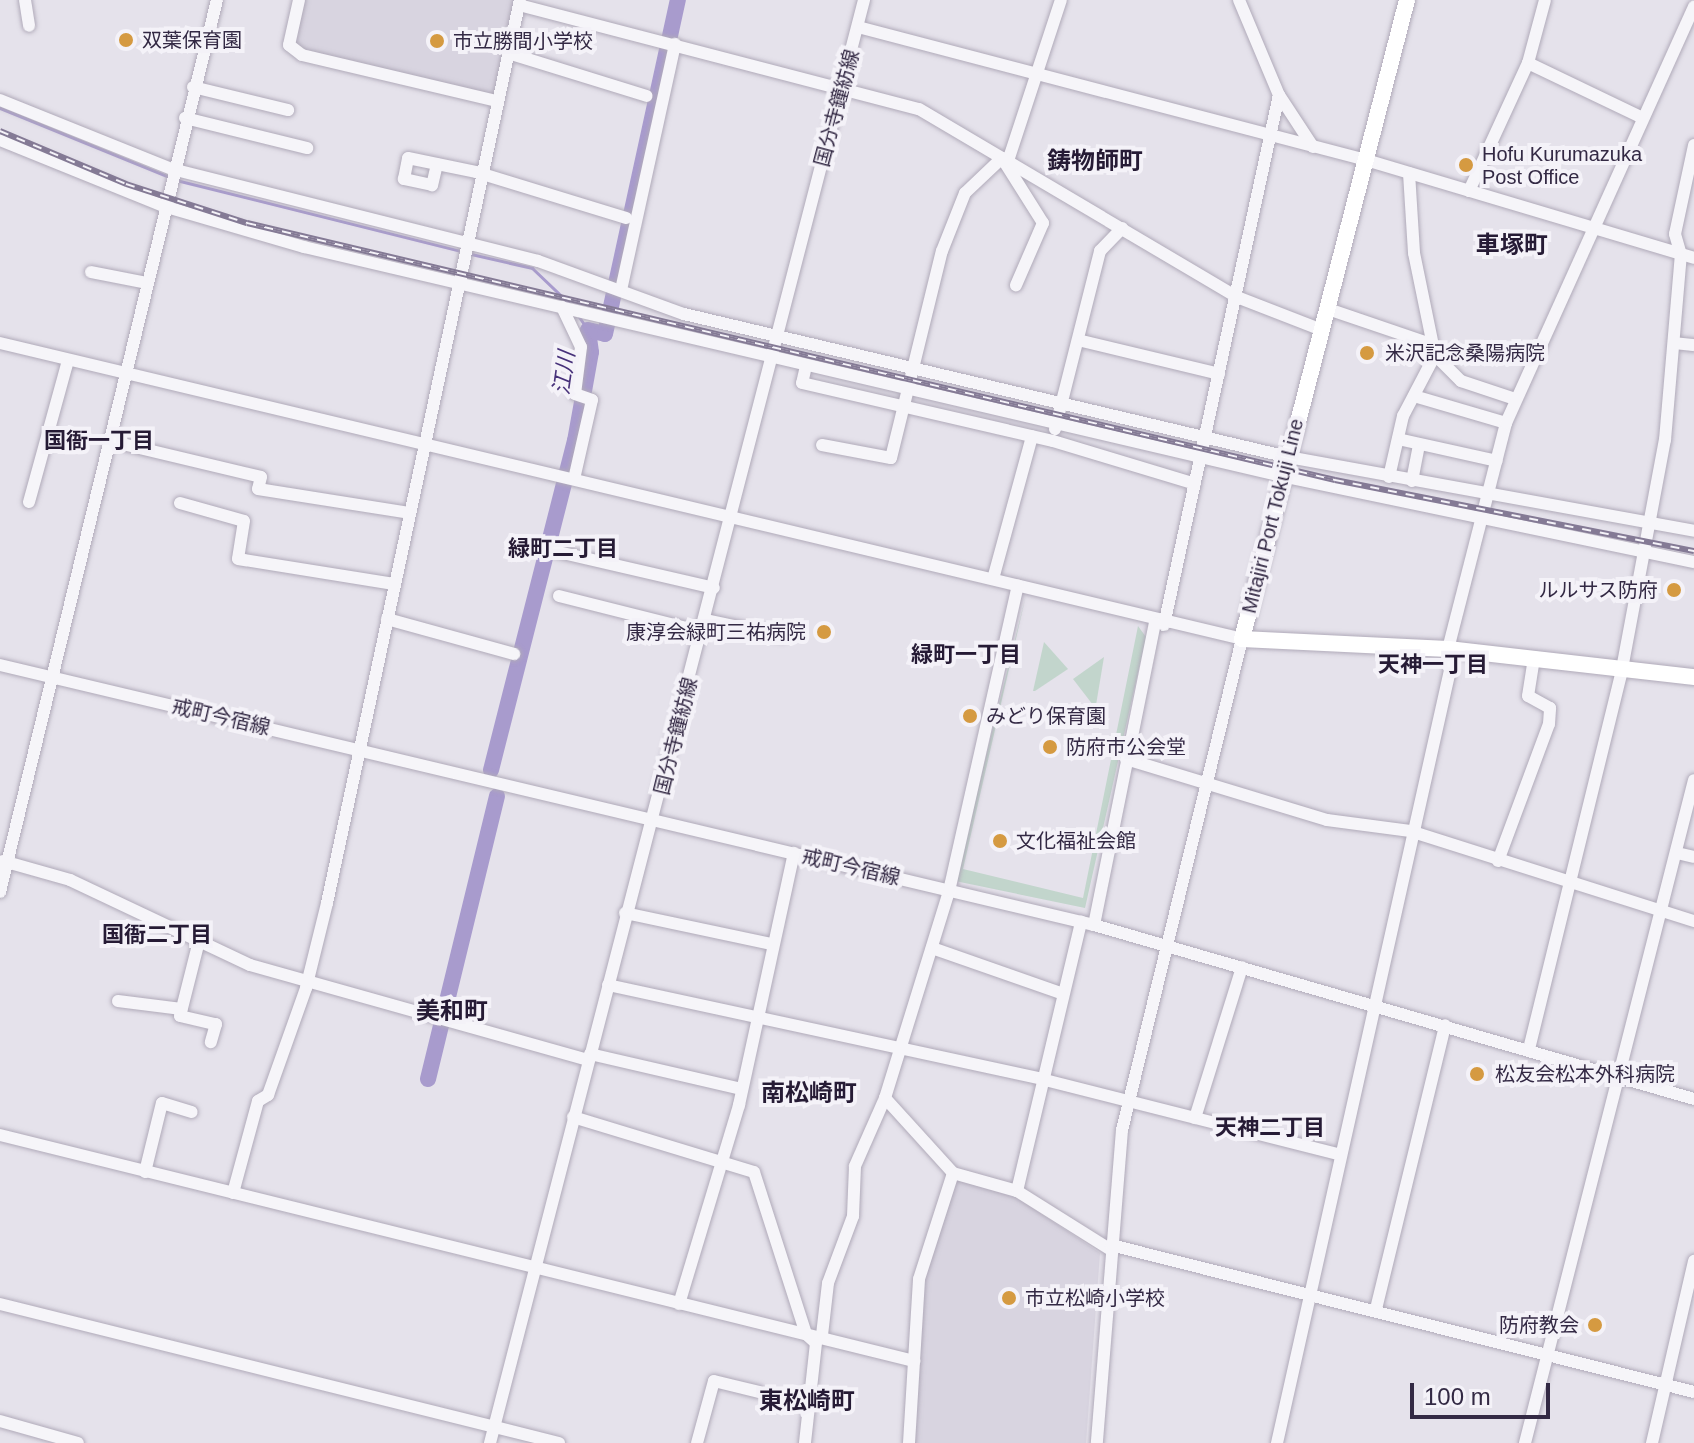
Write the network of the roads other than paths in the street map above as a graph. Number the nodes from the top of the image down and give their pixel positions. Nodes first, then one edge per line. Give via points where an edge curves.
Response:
1 (25, 0) edge
2 (217, 0) edge
3 (299, 0) edge
4 (864, 0) edge
5 (1061, 0) edge
6 (1239, 0) edge
7 (1407, 0) edge
8 (1545, 0) edge
9 (520, 3) edge
10 (1694, 7) edge
11 (29, 26) dead end
12 (858, 27) junction
13 (675, 44) junction
14 (508, 53) junction
15 (1528, 63) junction
16 (1039, 73) junction
17 (193, 87) junction
18 (841, 89) junction
19 (1279, 95) junction
20 (647, 96) dead end
21 (497, 101) junction
22 (2, 105) edge
23 (288, 110) dead end
24 (185, 118) junction
25 (1643, 118) junction
26 (1273, 136) junction
27 (0, 140) edge
28 (1694, 145) edge
29 (1313, 147) junction
30 (307, 148) dead end
31 (1005, 160) junction
32 (1366, 160) junction
33 (437, 164) dead end
34 (172, 169) junction
35 (1409, 173) junction
36 (483, 175) junction
37 (1469, 191) junction
38 (163, 206) junction
39 (626, 218) dead end
40 (1122, 228) junction
41 (1592, 229) junction
42 (467, 245) junction
43 (1688, 256) edge
44 (91, 272) dead end
45 (147, 283) junction
46 (459, 284) junction
47 (1016, 285) dead end
48 (625, 294) junction
49 (1237, 297) junction
50 (562, 307) junction
51 (1328, 309) junction
52 (623, 322) junction
53 (1322, 330) junction
54 (779, 337) junction
55 (1082, 341) junction
56 (0, 343) edge
57 (1674, 343) junction
58 (1694, 345) edge
59 (1433, 349) junction
60 (773, 358) junction
61 (68, 360) junction
62 (806, 366) junction
63 (915, 369) junction
64 (128, 371) junction
65 (1219, 374) junction
66 (910, 390) junction
67 (1414, 396) junction
68 (1515, 399) junction
69 (1067, 405) junction
70 (905, 408) junction
71 (1506, 423) junction
72 (1056, 424) junction
73 (1032, 436) junction
74 (1206, 437) junction
75 (1398, 439) junction
76 (110, 441) junction
77 (1053, 441) junction
78 (822, 445) dead end
79 (1419, 445) junction
80 (424, 447) junction
81 (1199, 457) junction
82 (1288, 457) junction
83 (1497, 461) junction
84 (1282, 476) junction
85 (1389, 477) junction
86 (574, 479) junction
87 (1412, 481) junction
88 (1195, 484) junction
89 (1489, 496) junction
90 (29, 502) dead end
91 (180, 503) dead end
92 (409, 513) junction
93 (733, 516) junction
94 (1483, 521) junction
95 (1649, 523) junction
96 (1694, 531) edge
97 (554, 551) dead end
98 (1643, 552) junction
99 (1694, 562) edge
100 (993, 579) junction
101 (394, 584) junction
102 (1018, 586) junction
103 (714, 588) junction
104 (559, 596) dead end
105 (387, 619) junction
106 (1160, 624) junction
107 (704, 626) junction
108 (782, 636) dead end
109 (1242, 639) junction
110 (1448, 649) junction
111 (514, 654) dead end
112 (1534, 659) junction
113 (0, 665) edge
114 (1622, 669) junction
115 (1694, 677) edge
116 (55, 678) junction
117 (359, 750) junction
118 (1126, 759) junction
119 (1694, 780) edge
120 (1204, 782) junction
121 (654, 818) junction
122 (1410, 831) junction
123 (794, 853) junction
124 (1677, 853) junction
125 (1694, 857) edge
126 (4, 861) edge
127 (1498, 861) junction
128 (1571, 885) junction
129 (949, 891) junction
130 (0, 892) edge
131 (1663, 912) junction
132 (625, 913) junction
133 (1694, 921) edge
134 (1087, 923) junction
135 (199, 941) junction
136 (771, 944) junction
137 (1161, 944) junction
138 (932, 948) junction
139 (1242, 967) junction
140 (307, 980) junction
141 (608, 985) junction
142 (1063, 994) junction
143 (118, 1001) dead end
144 (1372, 1004) junction
145 (181, 1009) junction
146 (755, 1017) junction
147 (1445, 1025) junction
148 (211, 1042) dead end
149 (901, 1048) junction
150 (1529, 1049) junction
151 (589, 1057) junction
152 (1619, 1077) junction
153 (1041, 1079) junction
154 (742, 1089) junction
155 (885, 1098) junction
156 (1694, 1099) edge
157 (1127, 1102) junction
158 (192, 1112) dead end
159 (573, 1117) junction
160 (1195, 1118) junction
161 (0, 1135) edge
162 (1337, 1154) junction
163 (718, 1157) junction
164 (145, 1172) junction
165 (953, 1173) junction
166 (1017, 1191) junction
167 (233, 1193) junction
168 (1111, 1248) junction
169 (1694, 1261) edge
170 (536, 1268) junction
171 (1307, 1295) junction
172 (0, 1304) edge
173 (679, 1304) junction
174 (1376, 1309) junction
175 (806, 1334) junction
176 (822, 1335) junction
177 (1549, 1354) junction
178 (914, 1361) junction
179 (1665, 1387) junction
180 (759, 1392) dead end
181 (1694, 1392) edge
182 (0, 1421) edge
183 (495, 1424) junction
184 (78, 1443) edge
185 (490, 1443) edge
186 (559, 1443) edge
187 (697, 1443) edge
188 (805, 1443) edge
189 (909, 1443) edge
190 (1097, 1443) edge
191 (1277, 1443) edge
192 (1525, 1443) edge
193 (1652, 1443) edge

1 - 11 street
2 - 17 street
3 - 21 street via 289,45 302,55
4 - 12 street, 国分寺鐘紡線
5 - 16 street
6 - 19 street
7 - 32 main road, Mitajiri Port Tokuji Line
8 - 15 street
9 - 13 street
9 - 14 street
10 - 25 street
12 - 16 street
12 - 18 street, 国分寺鐘紡線
13 - 18 street
13 - 48 street
14 - 20 street
14 - 21 street
15 - 25 street
15 - 37 street
16 - 26 street
16 - 31 street
17 - 23 street
17 - 24 street
18 - 31 street via 919,109
18 - 54 street, 国分寺鐘紡線
19 - 26 street
19 - 29 street
21 - 36 street
22 - 34 street
24 - 30 street
24 - 34 street
25 - 41 street
26 - 29 street
26 - 49 street via 1244,235
27 - 38 street
28 - 43 street via 1675,234
29 - 32 street
31 - 40 street
31 - 47 street via 1043,223
31 - 63 street via 965,193 942,251
32 - 35 street
32 - 51 main road, Mitajiri Port Tokuji Line
33 - 36 street
34 - 38 street
34 - 42 street
35 - 37 street
35 - 59 street
36 - 39 street
36 - 42 street
37 - 41 street
38 - 45 street
38 - 46 street
40 - 49 street
40 - 55 street via 1100,251
41 - 43 street
41 - 68 street
42 - 46 street
42 - 48 street
43 - 57 street
44 - 45 street
45 - 64 street
46 - 50 street
46 - 80 street
48 - 52 street
48 - 54 street
49 - 53 street
49 - 65 street
50 - 52 street
50 - 86 street via 581,347 575,394 592,400
51 - 53 main road, Mitajiri Port Tokuji Line
51 - 59 street
52 - 60 street
53 - 82 main road, Mitajiri Port Tokuji Line
54 - 60 street, 国分寺鐘紡線
54 - 63 street
55 - 65 street
55 - 69 street
56 - 61 street
57 - 58 street
57 - 95 street
59 - 67 street
59 - 68 street via 1461,381
60 - 62 street
60 - 93 street, 国分寺鐘紡線
61 - 64 street
61 - 90 street
62 - 66 street
62 - 70 street via 802,383
63 - 66 street
63 - 69 street
64 - 76 street
64 - 80 street
65 - 74 street
66 - 70 street
66 - 72 street
67 - 71 street
67 - 75 street
68 - 71 street
69 - 72 street
69 - 74 street
70 - 73 street
70 - 78 street via 891,458
71 - 83 street
72 - 77 street
72 - 81 street
73 - 77 street
73 - 100 street
74 - 81 street
74 - 82 street
75 - 79 street
75 - 85 street
76 - 92 street via 261,477 258,489
76 - 116 street
77 - 88 street
79 - 83 street
79 - 87 street
80 - 86 street
80 - 92 street
81 - 84 street
81 - 88 street
82 - 84 main road, Mitajiri Port Tokuji Line
82 - 85 street
83 - 89 street
84 - 94 street
84 - 109 main road, Mitajiri Port Tokuji Line
85 - 87 street
86 - 93 street
87 - 89 street
88 - 106 street
89 - 94 street
89 - 95 street
91 - 101 street via 244,521 238,559
92 - 101 street
93 - 100 street
93 - 103 street, 国分寺鐘紡線
94 - 98 street
94 - 110 street
95 - 96 street
95 - 98 street
97 - 103 street
98 - 99 street
98 - 114 street
100 - 102 street
101 - 105 street
102 - 106 street
102 - 129 street
103 - 107 street, 国分寺鐘紡線
104 - 107 street
105 - 111 street
105 - 117 street
106 - 109 street
106 - 118 street
107 - 108 street
107 - 121 street, 国分寺鐘紡線
109 - 110 main road, Mitajiri Port Tokuji Line
109 - 120 street
110 - 112 main road, Mitajiri Port Tokuji Line
110 - 122 street via 1450,670
112 - 114 main road, Mitajiri Port Tokuji Line
112 - 127 street via 1528,696 1550,708 1549,724
113 - 116 street, 戒町今宿線
114 - 115 main road, Mitajiri Port Tokuji Line
114 - 128 street
116 - 117 street, 戒町今宿線
116 - 126 street
117 - 121 street, 戒町今宿線
117 - 140 street
118 - 120 street
118 - 134 street
119 - 124 street
120 - 122 street via 1327,820
120 - 137 street
121 - 123 street, 戒町今宿線
121 - 132 street, 国分寺鐘紡線
122 - 127 street
122 - 144 street
123 - 129 street, 戒町今宿線
123 - 136 street
124 - 125 street
124 - 131 street
126 - 130 street
126 - 135 street via 70,880
127 - 128 street
128 - 131 street
128 - 150 street
129 - 134 street, 戒町今宿線
129 - 138 street
131 - 133 street
131 - 152 street
132 - 136 street
132 - 141 street, 国分寺鐘紡線
134 - 137 street, 戒町今宿線
134 - 142 street
135 - 140 street
135 - 145 street
136 - 146 street
137 - 139 street, 戒町今宿線
137 - 157 street
138 - 142 street
138 - 149 street
139 - 144 street, 戒町今宿線
139 - 160 street
140 - 151 street
140 - 167 street via 268,1095 258,1101
141 - 146 street
141 - 151 street, 国分寺鐘紡線
142 - 153 street
143 - 145 street
144 - 147 street, 戒町今宿線
144 - 162 street
145 - 148 street via 180,1016 216,1024
146 - 149 street
146 - 154 street
147 - 150 street, 戒町今宿線
147 - 174 street
149 - 153 street
149 - 155 street
150 - 152 street, 戒町今宿線
151 - 154 street
151 - 159 street, 国分寺鐘紡線
152 - 156 street, 戒町今宿線
152 - 177 street
153 - 157 street
153 - 166 street
154 - 163 street
155 - 165 street
155 - 176 street via 855,1166 853,1216 828,1283
157 - 160 street
157 - 168 street
158 - 164 street via 162,1103
159 - 163 street
159 - 170 street, 国分寺鐘紡線
160 - 162 street
161 - 164 street
162 - 171 street
163 - 173 street
163 - 175 street via 754,1172
164 - 167 street
165 - 166 street
165 - 178 street via 919,1279
166 - 168 street
167 - 170 street
168 - 171 street
168 - 190 street
169 - 179 street
170 - 173 street
170 - 183 street, 国分寺鐘紡線
171 - 174 street
171 - 191 street
172 - 183 street
173 - 175 street
174 - 177 street
175 - 176 street
175 - 188 street via 816,1343
176 - 178 street
177 - 179 street
177 - 192 street
178 - 189 street
179 - 181 street
179 - 193 street
180 - 187 street via 714,1381
182 - 184 street
183 - 185 street, 国分寺鐘紡線
183 - 186 street

